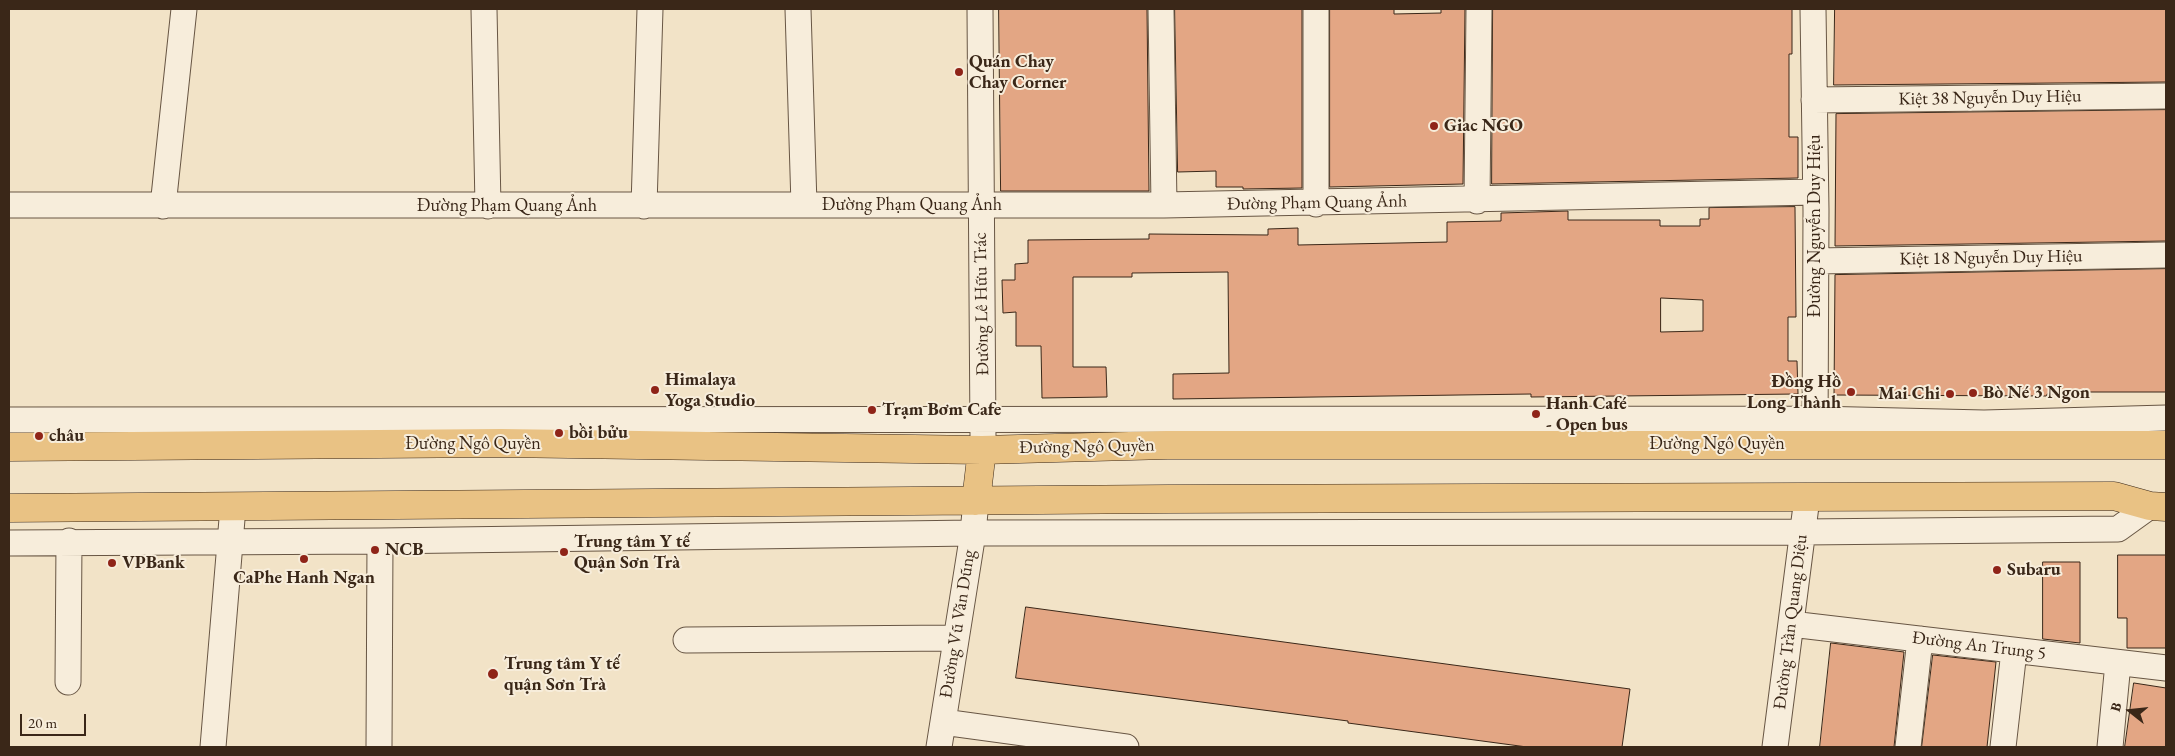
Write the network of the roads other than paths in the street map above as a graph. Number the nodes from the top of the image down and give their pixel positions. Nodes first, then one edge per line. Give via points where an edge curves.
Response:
1 (184, 9) edge
2 (484, 9) edge
3 (650, 9) edge
4 (798, 9) edge
5 (980, 9) edge
6 (1161, 9) edge
7 (1316, 9) edge
8 (1479, 9) edge
9 (1812, 9) edge
10 (2166, 96) edge
11 (1814, 100) junction
12 (1815, 192) junction
13 (1477, 201) junction
14 (1316, 204) junction
15 (9, 205) edge
16 (980, 205) junction
17 (1164, 205) junction
18 (163, 206) junction
19 (488, 206) junction
20 (644, 206) junction
21 (804, 206) junction
22 (2166, 255) edge
23 (1816, 262) junction
24 (2166, 418) edge
25 (984, 419) junction
26 (9, 420) edge
27 (1815, 432) junction
28 (2166, 445) edge
29 (9, 447) edge
30 (982, 450) junction
31 (1807, 498) junction
32 (976, 501) junction
33 (2158, 506) edge
34 (233, 507) junction
35 (9, 508) edge
36 (1802, 532) junction
37 (973, 533) junction
38 (69, 541) junction
39 (230, 541) junction
40 (380, 541) junction
41 (9, 543) edge
42 (1791, 624) junction
43 (955, 638) junction
44 (1920, 639) junction
45 (686, 640) dead end
46 (2014, 651) junction
47 (2118, 662) junction
48 (2166, 668) edge
49 (68, 682) dead end
50 (943, 722) junction
51 (213, 747) edge
52 (379, 747) edge
53 (938, 747) edge
54 (1119, 747) edge
55 (1775, 747) edge
56 (1908, 747) edge
57 (2003, 747) edge
58 (2110, 747) edge

1 - 18 street
2 - 19 street
3 - 20 street
4 - 21 street
5 - 16 street, Đường Lê Hữu Trác
6 - 17 street
7 - 14 street
8 - 13 street
9 - 11 street, Đường Nguyễn Duy Hiệu
10 - 11 street, Kiệt 38 Nguyễn Duy Hiệu
11 - 12 street, Đường Nguyễn Duy Hiệu
12 - 13 street, Đường Phạm Quang Ảnh
12 - 23 street, Đường Nguyễn Duy Hiệu
13 - 14 street, Đường Phạm Quang Ảnh
14 - 17 street, Đường Phạm Quang Ảnh
15 - 18 street, Đường Phạm Quang Ảnh
16 - 17 street, Đường Phạm Quang Ảnh
16 - 21 street, Đường Phạm Quang Ảnh
16 - 25 street, Đường Lê Hữu Trác
18 - 19 street, Đường Phạm Quang Ảnh
19 - 20 street, Đường Phạm Quang Ảnh
20 - 21 street, Đường Phạm Quang Ảnh
22 - 23 street, Kiệt 18 Nguyễn Duy Hiệu
23 - 27 street, Đường Nguyễn Duy Hiệu
24 - 27 street, Đường Ngô Quyền via 1984,422
25 - 26 street, Đường Ngô Quyền
25 - 27 street, Đường Ngô Quyền
25 - 30 street, Đường Lê Hữu Trác
27 - 28 highway, Đường Ngô Quyền
27 - 30 highway, Đường Ngô Quyền
29 - 30 highway, Đường Ngô Quyền via 501,443
30 - 32 highway
31 - 32 highway
31 - 33 highway via 2114,496
31 - 36 street, Đường Trần Quang Diệu
32 - 34 highway
32 - 37 street, Đường Vũ Văn Dũng
33 - 36 street via 2118,529
34 - 35 highway
34 - 39 street
36 - 37 street
36 - 42 street, Đường Trần Quang Diệu
37 - 40 street
37 - 43 street, Đường Vũ Văn Dũng
38 - 39 street
38 - 41 street
38 - 49 street
39 - 40 street
39 - 51 street
40 - 52 street
42 - 44 street, Đường An Trung 5
42 - 55 street, Đường Trần Quang Diệu
43 - 45 street
43 - 50 street, Đường Vũ Văn Dũng
44 - 46 street, Đường An Trung 5
44 - 56 street
46 - 47 street, Đường An Trung 5
46 - 57 street
47 - 48 street, Đường An Trung 5
47 - 58 street
50 - 53 street, Đường Vũ Văn Dũng
50 - 54 street

